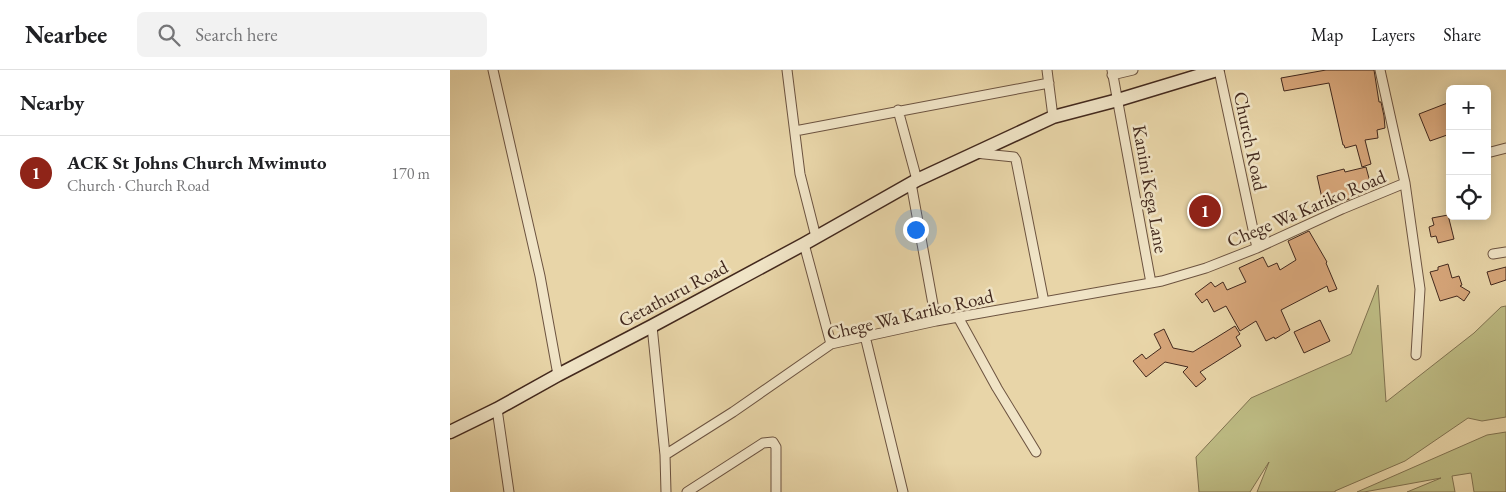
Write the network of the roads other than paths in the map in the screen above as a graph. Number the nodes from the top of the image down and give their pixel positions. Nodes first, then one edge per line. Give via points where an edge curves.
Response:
1 (494, 70) edge
2 (787, 70) edge
3 (1047, 70) edge
4 (1133, 70) edge
5 (1218, 70) edge
6 (1380, 70) edge
7 (1112, 72) edge
8 (1048, 83) junction
9 (1118, 100) junction
10 (898, 110) junction
11 (1053, 117) junction
12 (795, 130) junction
13 (1506, 148) edge
14 (1491, 152) edge
15 (975, 153) junction
16 (914, 182) junction
17 (1405, 183) junction
18 (816, 237) junction
19 (804, 244) junction
20 (1257, 248) junction
21 (1506, 252) edge
22 (1493, 254) dead end
23 (1151, 283) junction
24 (1044, 302) junction
25 (958, 317) junction
26 (936, 321) junction
27 (652, 326) junction
28 (865, 336) junction
29 (831, 344) junction
30 (1416, 355) dead end
31 (558, 375) junction
32 (498, 409) junction
33 (450, 432) edge
34 (1036, 452) dead end
35 (665, 455) junction
36 (509, 492) edge
37 (666, 492) edge
38 (687, 492) edge
39 (776, 492) edge
40 (903, 492) edge

1 - 31 street via 540,276
2 - 12 street
3 - 8 street
4 - 7 street
5 - 9 main road, Getathuru Road
5 - 20 street, Church Road
6 - 17 street, Chege Wa Kariko Road
7 - 9 street, Kanini Kega Lane
8 - 10 street
8 - 11 street
9 - 11 main road, Getathuru Road
9 - 23 street, Kanini Kega Lane
10 - 12 street
10 - 16 street
11 - 15 main road, Getathuru Road
12 - 18 street via 800,174
13 - 14 street
15 - 16 main road, Getathuru Road
15 - 24 street via 1014,157 1016,160
16 - 18 main road, Getathuru Road
16 - 26 street
17 - 20 street, Chege Wa Kariko Road
17 - 30 street, Chege Wa Kariko Road via 1420,289
18 - 19 main road, Getathuru Road
19 - 27 main road, Getathuru Road
19 - 29 street
20 - 23 street, Chege Wa Kariko Road via 1206,268
21 - 22 street
23 - 24 street, Chege Wa Kariko Road
24 - 25 street, Chege Wa Kariko Road
25 - 26 street, Chege Wa Kariko Road
25 - 34 street via 996,388
26 - 28 street, Chege Wa Kariko Road
27 - 31 main road, Getathuru Road
27 - 35 street
28 - 29 street, Chege Wa Kariko Road
28 - 40 street
29 - 35 street, Chege Wa Kariko Road
31 - 32 main road, Getathuru Road
32 - 33 main road, Getathuru Road
32 - 36 street
35 - 37 street
38 - 39 street via 769,441 776,447

